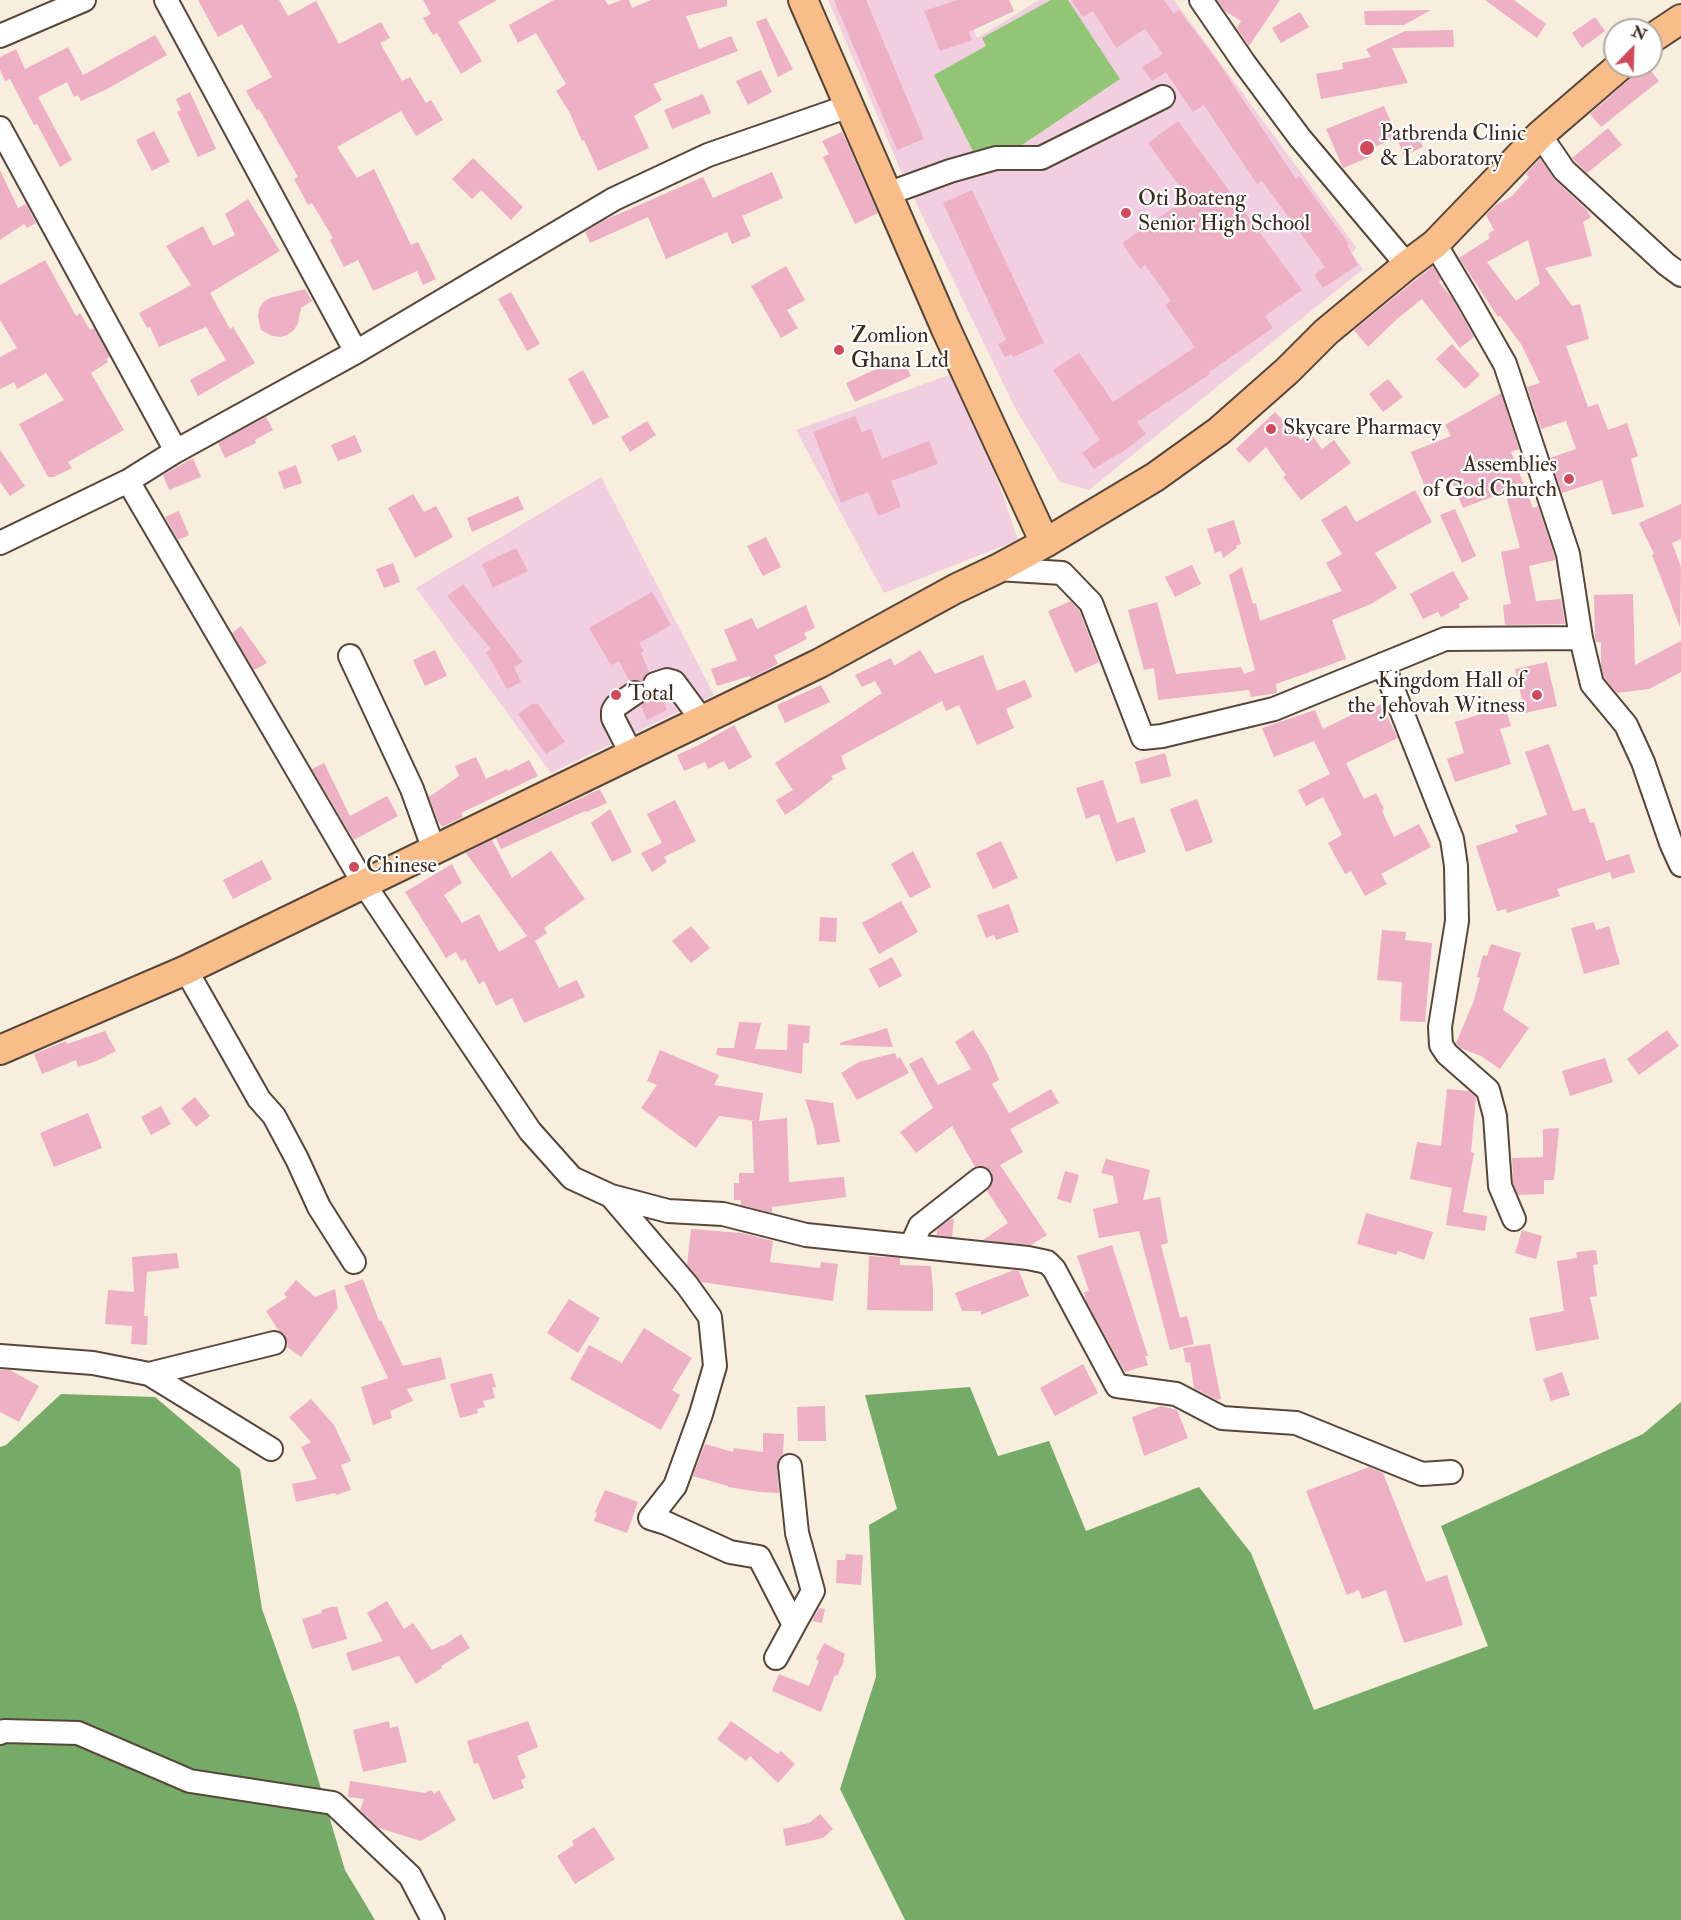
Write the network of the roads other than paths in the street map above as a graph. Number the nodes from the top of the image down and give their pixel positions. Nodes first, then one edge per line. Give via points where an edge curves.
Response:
1 (84, 0) edge
2 (166, 0) edge
3 (803, 0) edge
4 (1201, 0) edge
5 (1681, 18) edge
6 (1663, 31) edge
7 (0, 36) edge
8 (1606, 78) edge
9 (1163, 98) dead end
10 (849, 106) junction
11 (0, 128) edge
12 (1540, 135) junction
13 (887, 194) junction
14 (1435, 244) junction
15 (1407, 265) junction
16 (1681, 274) edge
17 (356, 352) junction
18 (176, 451) junction
19 (128, 481) junction
20 (0, 543) edge
21 (1045, 543) junction
22 (997, 569) junction
23 (1581, 638) junction
24 (350, 656) dead end
25 (1383, 664) junction
26 (702, 720) junction
27 (632, 755) junction
28 (434, 850) junction
29 (1681, 865) edge
30 (364, 884) junction
31 (186, 970) junction
32 (0, 1050) edge
33 (980, 1179) dead end
34 (610, 1196) junction
35 (1514, 1219) dead end
36 (911, 1246) junction
37 (354, 1262) dead end
38 (274, 1343) dead end
39 (0, 1356) edge
40 (149, 1374) junction
41 (271, 1449) dead end
42 (790, 1466) dead end
43 (1451, 1472) dead end
44 (794, 1625) junction
45 (776, 1658) dead end
46 (0, 1733) edge
47 (433, 1920) edge

1 - 7 street
2 - 17 street
3 - 10 main road
4 - 15 street via 1300,138
5 - 6 main road
8 - 12 main road
9 - 13 street via 1041,158 996,158
10 - 13 main road
10 - 17 street via 708,155 614,199
11 - 18 street
12 - 14 main road
12 - 16 street via 1564,170
13 - 21 main road
14 - 15 main road
14 - 23 street via 1504,364 1568,554
15 - 21 main road via 1326,332 1219,430 1155,477
17 - 18 street
18 - 19 street
19 - 20 street
19 - 30 street
21 - 22 main road
22 - 25 street via 1062,573 1091,603 1143,738 1274,709
22 - 26 main road via 820,663
23 - 25 street via 1445,639
23 - 29 street via 1592,684 1626,724
24 - 28 street via 412,789
25 - 35 street via 1452,839 1457,921 1440,1027 1441,1045 1488,1090 1495,1116 1500,1186
26 - 27 main road
26 - 27 street via 674,682 667,680 645,688 613,711
27 - 28 main road
28 - 30 main road
30 - 31 main road
30 - 34 street via 530,1131 572,1178
31 - 32 main road
31 - 37 street via 259,1099 274,1116 319,1207
33 - 36 street via 920,1226
34 - 36 street via 668,1211 723,1214 806,1235
34 - 44 street via 711,1317 715,1366 701,1414 675,1486 650,1518 730,1552 759,1557
36 - 43 street via 1047,1262 1117,1386 1176,1394 1222,1418 1296,1423 1422,1474
38 - 40 street
39 - 40 street via 93,1364
40 - 41 street
42 - 44 street via 797,1533 813,1591
44 - 45 street
46 - 47 street via 78,1733 190,1781 333,1803 410,1876

